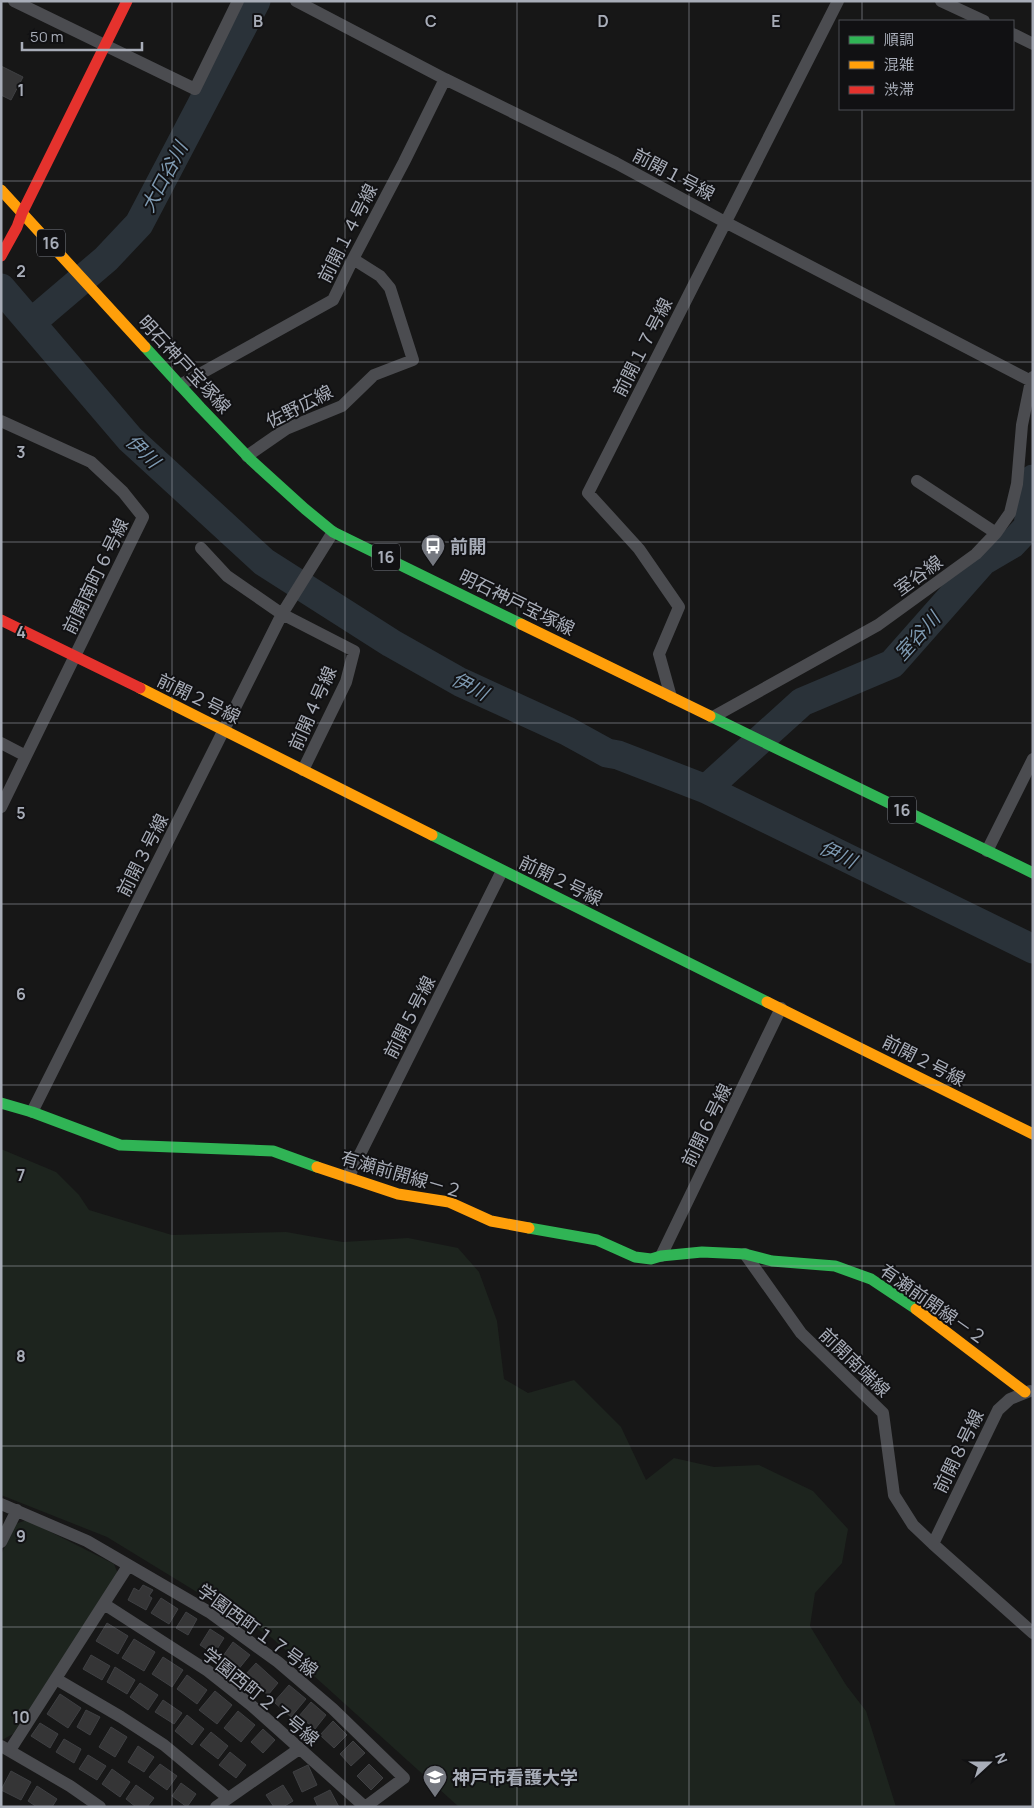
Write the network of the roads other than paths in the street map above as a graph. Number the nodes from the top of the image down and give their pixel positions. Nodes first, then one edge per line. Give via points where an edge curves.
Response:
1 (14, 1) edge
2 (127, 1) edge
3 (238, 1) edge
4 (296, 1) edge
5 (838, 1) edge
6 (940, 1) edge
7 (982, 20) edge
8 (1014, 34) edge
9 (1033, 44) edge
10 (105, 46) junction
11 (445, 79) junction
12 (1, 190) edge
13 (22, 213) junction
14 (725, 222) junction
15 (1, 256) edge
16 (353, 258) junction
17 (1032, 380) edge
18 (180, 385) junction
19 (1, 421) edge
20 (247, 456) junction
21 (917, 481) dead end
22 (333, 532) junction
23 (996, 533) junction
24 (201, 548) dead end
25 (282, 614) junction
26 (1, 620) edge
27 (74, 656) junction
28 (671, 697) junction
29 (713, 717) junction
30 (225, 730) junction
31 (1, 743) edge
32 (26, 756) junction
33 (1033, 760) edge
34 (304, 770) junction
35 (1, 807) edge
36 (987, 852) junction
37 (502, 871) junction
38 (1033, 873) edge
39 (781, 1008) junction
40 (1, 1103) edge
41 (32, 1112) junction
42 (1033, 1134) edge
43 (348, 1178) junction
44 (745, 1254) junction
45 (662, 1256) junction
46 (1029, 1391) edge
47 (1, 1504) edge
48 (17, 1510) junction
49 (1, 1542) edge
50 (933, 1544) junction
51 (128, 1566) junction
52 (104, 1604) junction
53 (1033, 1634) edge
54 (56, 1679) junction
55 (6, 1748) edge
56 (299, 1749) junction
57 (228, 1798) junction
58 (100, 1807) edge
59 (216, 1807) edge
60 (365, 1807) edge

1 - 10 street
2 - 10 street
3 - 10 street via 195,89
4 - 11 street, 前開１号線
5 - 14 street, 前開１７号線
6 - 7 street
8 - 9 street
10 - 13 street
11 - 14 street, 前開１号線 via 616,163
11 - 16 street, 前開１４号線
12 - 13 street, 明石神戸宝塚線 / 16
13 - 15 street
13 - 18 street, 明石神戸宝塚線 / 16
14 - 17 street, 前開１号線
14 - 28 street, 前開１７号線 via 588,492 639,549 679,607 660,654
16 - 18 street, 前開１４号線 via 333,300
16 - 20 street, 佐野広線 via 380,276 390,288 413,360 374,374 342,406 286,429
17 - 23 street, 室谷線 via 1022,425 1017,484 1010,512
18 - 20 street, 明石神戸宝塚線 / 16
19 - 27 street, 前開南町６号線 via 91,462 144,517
20 - 22 street, 明石神戸宝塚線 / 16
21 - 23 street
22 - 25 street
22 - 28 street, 明石神戸宝塚線 / 16
23 - 29 street, 室谷線 via 976,554 878,625
24 - 25 street via 227,576
25 - 30 street, 前開３号線
25 - 34 street, 前開４号線 via 354,651 346,682
26 - 27 street, 前開２号線
27 - 30 street, 前開２号線
27 - 32 street, 前開南町６号線
28 - 29 street, 明石神戸宝塚線 / 16
29 - 36 street, 明石神戸宝塚線 / 16
30 - 34 street, 前開２号線
30 - 41 street, 前開３号線
31 - 32 street
32 - 35 street, 前開南町６号線
33 - 36 street
34 - 37 street, 前開２号線
36 - 38 street, 明石神戸宝塚線 / 16
37 - 39 street, 前開２号線
37 - 43 street, 前開５号線
39 - 42 street, 前開２号線
39 - 45 street, 前開６号線
40 - 41 street, 有瀬前開線－２
41 - 43 street, 有瀬前開線－２ via 120,1145 273,1151
43 - 45 street, 有瀬前開線－２ via 398,1194 449,1202 491,1222 597,1240 635,1257 651,1259
44 - 45 street, 有瀬前開線－２ via 702,1252
44 - 46 street, 有瀬前開線－２ via 772,1261 835,1266 871,1279
44 - 50 street, 前開南端線 via 801,1334 883,1414 894,1495 913,1524
46 - 50 street, 前開８号線 via 1010,1399 998,1410
47 - 48 street, 学園西町１７号線
48 - 49 street
48 - 51 street, 学園西町１７号線 via 87,1541
50 - 53 street, 前開南端線
51 - 52 street
51 - 60 street, 学園西町１７号線 via 210,1612 278,1662 333,1709 404,1778
52 - 54 street
52 - 56 street, 学園西町２７号線 via 208,1671
54 - 55 street
54 - 57 street via 164,1745
55 - 58 street
56 - 57 street
56 - 60 street, 学園西町２７号線
57 - 59 street

